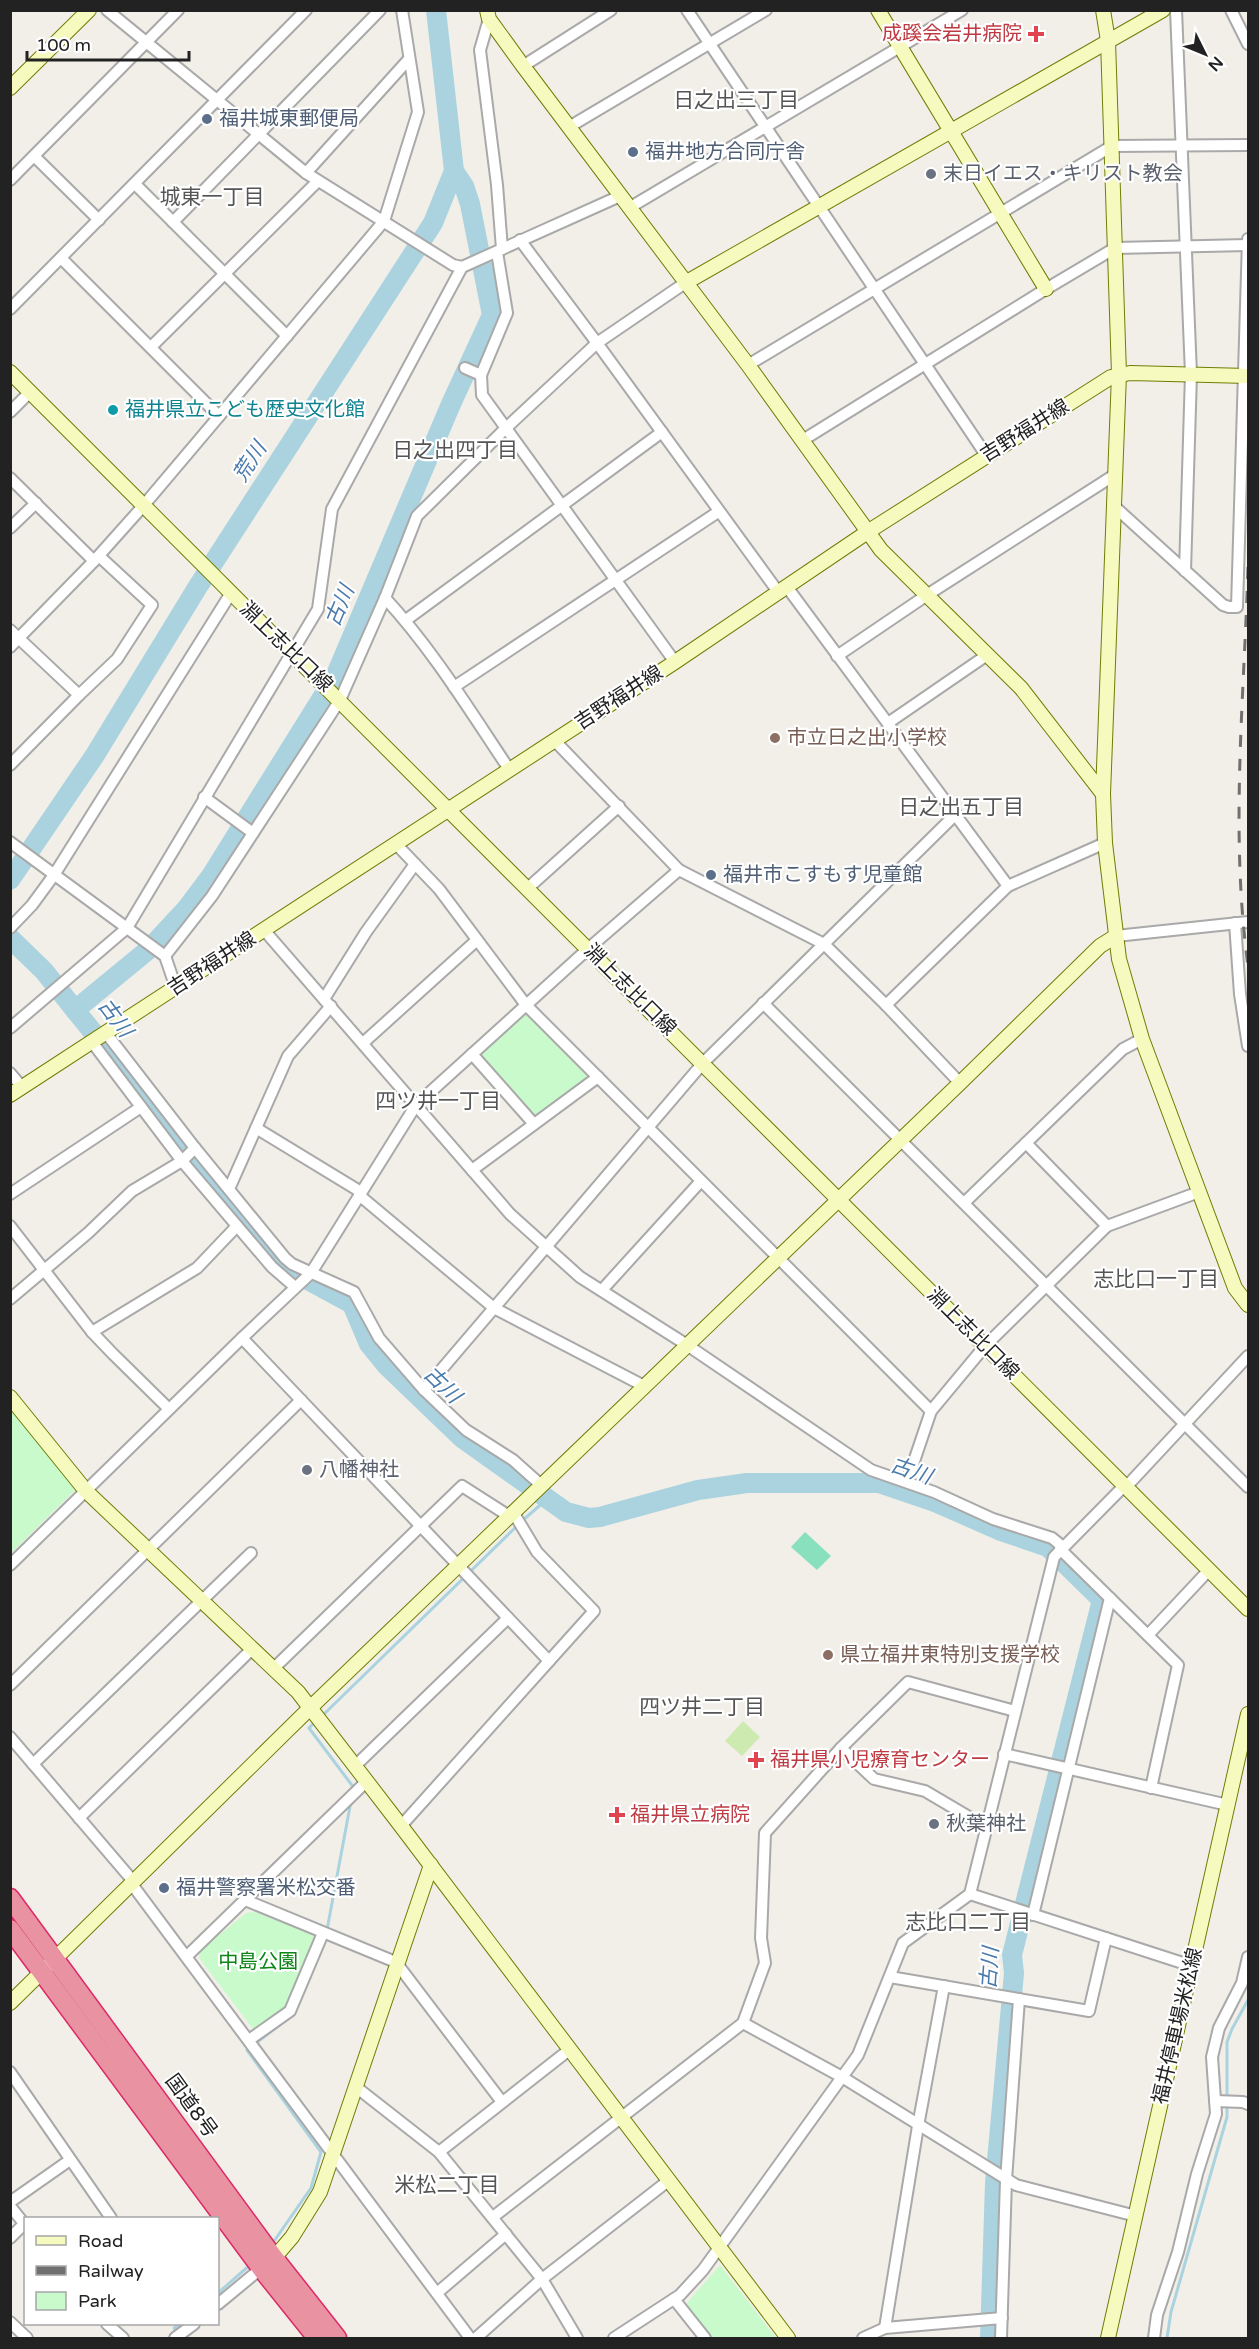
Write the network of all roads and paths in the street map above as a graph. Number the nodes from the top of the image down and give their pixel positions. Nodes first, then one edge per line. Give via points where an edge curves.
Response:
1 (89, 10) edge
2 (107, 10) edge
3 (178, 10) edge
4 (380, 10) edge
5 (402, 10) edge
6 (611, 10) edge
7 (687, 10) edge
8 (766, 10) edge
9 (878, 10) edge
10 (962, 10) edge
11 (1103, 10) edge
12 (1163, 10) edge
13 (1176, 10) edge
14 (1231, 10) edge
15 (298, 13) edge
16 (596, 14) edge
17 (488, 15) edge
18 (1107, 41) junction
19 (145, 42) junction
20 (710, 44) junction
21 (1248, 44) edge
22 (901, 47) junction
23 (409, 59) junction
24 (523, 66) junction
25 (10, 88) edge
26 (217, 100) junction
27 (569, 127) junction
28 (766, 128) junction
29 (950, 131) junction
30 (260, 135) junction
31 (1248, 145) edge
32 (1112, 146) junction
33 (1182, 146) junction
34 (34, 156) junction
35 (306, 173) junction
36 (10, 180) edge
37 (318, 181) junction
38 (135, 184) junction
39 (620, 196) junction
40 (819, 206) junction
41 (629, 208) junction
42 (999, 214) junction
43 (99, 220) junction
44 (384, 221) junction
45 (173, 222) junction
46 (1248, 239) edge
47 (520, 240) junction
48 (1248, 245) edge
49 (1185, 246) junction
50 (1115, 248) junction
51 (497, 252) junction
52 (62, 258) junction
53 (466, 265) junction
54 (225, 274) junction
55 (685, 283) junction
56 (874, 289) junction
57 (1046, 289) junction
58 (10, 309) edge
59 (286, 336) junction
60 (597, 343) junction
61 (151, 347) junction
62 (925, 364) junction
63 (748, 365) junction
64 (465, 368) dead end
65 (10, 372) edge
66 (478, 374) junction
67 (1119, 374) junction
68 (1191, 374) junction
69 (1246, 376) edge
70 (30, 392) junction
71 (10, 412) edge
72 (219, 416) junction
73 (506, 428) junction
74 (662, 432) junction
75 (803, 440) junction
76 (986, 455) junction
77 (1116, 474) junction
78 (10, 478) edge
79 (36, 503) junction
80 (562, 504) junction
81 (144, 505) junction
82 (1115, 507) junction
83 (718, 512) junction
84 (10, 528) edge
85 (869, 531) junction
86 (97, 558) junction
87 (1185, 571) junction
88 (616, 579) junction
89 (783, 590) junction
90 (231, 593) junction
91 (927, 595) junction
92 (385, 598) junction
93 (1243, 607) edge
94 (406, 620) junction
95 (10, 630) edge
96 (19, 639) junction
97 (10, 647) edge
98 (291, 652) junction
99 (987, 655) junction
100 (837, 656) junction
101 (675, 662) junction
102 (454, 687) junction
103 (333, 693) junction
104 (79, 695) junction
105 (888, 723) junction
106 (554, 740) junction
107 (10, 765) edge
108 (509, 770) junction
109 (1103, 794) junction
110 (204, 797) junction
111 (619, 806) junction
112 (448, 809) junction
113 (956, 814) junction
114 (251, 831) junction
115 (10, 842) edge
116 (1105, 843) junction
117 (396, 844) junction
118 (415, 864) junction
119 (679, 870) junction
120 (54, 875) junction
121 (1008, 886) junction
122 (528, 888) junction
123 (1248, 922) edge
124 (1236, 923) junction
125 (10, 928) edge
126 (127, 928) junction
127 (264, 930) junction
128 (1116, 936) junction
129 (477, 940) junction
130 (824, 944) junction
131 (589, 948) junction
132 (162, 954) junction
133 (176, 988) junction
134 (327, 1003) junction
135 (763, 1003) junction
136 (526, 1005) junction
137 (886, 1005) junction
138 (10, 1028) edge
139 (106, 1033) junction
140 (1142, 1039) junction
141 (92, 1042) junction
142 (363, 1043) junction
143 (1248, 1046) edge
144 (472, 1054) junction
145 (703, 1063) junction
146 (10, 1072) edge
147 (598, 1077) junction
148 (960, 1083) junction
149 (16, 1091) edge
150 (416, 1105) junction
151 (141, 1107) junction
152 (534, 1124) junction
153 (647, 1127) junction
154 (256, 1128) junction
155 (900, 1140) junction
156 (1026, 1143) junction
157 (195, 1148) junction
158 (182, 1161) junction
159 (472, 1170) junction
160 (701, 1181) junction
161 (229, 1189) junction
162 (1198, 1192) junction
163 (10, 1194) edge
164 (360, 1194) junction
165 (838, 1199) junction
166 (964, 1203) junction
167 (10, 1226) edge
168 (237, 1226) junction
169 (1107, 1226) junction
170 (545, 1247) junction
171 (777, 1257) junction
172 (44, 1272) junction
173 (311, 1273) junction
174 (1047, 1286) junction
175 (295, 1287) junction
176 (602, 1290) junction
177 (10, 1299) edge
178 (1248, 1305) edge
179 (494, 1308) junction
180 (92, 1332) junction
181 (242, 1338) junction
182 (687, 1345) junction
183 (985, 1346) junction
184 (1248, 1356) edge
185 (644, 1386) junction
186 (424, 1390) junction
187 (10, 1397) edge
188 (301, 1400) junction
189 (169, 1409) junction
190 (931, 1411) junction
191 (1185, 1424) junction
192 (907, 1482) junction
193 (541, 1485) junction
194 (1125, 1486) junction
195 (1248, 1487) edge
196 (86, 1491) junction
197 (511, 1514) junction
198 (420, 1527) junction
199 (1062, 1548) junction
200 (148, 1550) junction
201 (250, 1553) dead end
202 (10, 1565) edge
203 (457, 1566) junction
204 (1209, 1570) junction
205 (1110, 1598) junction
206 (201, 1600) junction
207 (1248, 1609) edge
208 (508, 1618) junction
209 (1148, 1635) junction
210 (252, 1649) junction
211 (549, 1661) junction
212 (273, 1669) junction
213 (10, 1684) edge
214 (310, 1708) junction
215 (1015, 1711) junction
216 (1248, 1714) edge
217 (10, 1737) edge
218 (841, 1748) junction
219 (1004, 1754) junction
220 (33, 1764) junction
221 (355, 1766) junction
222 (1068, 1769) junction
223 (367, 1781) junction
224 (1151, 1788) junction
225 (1228, 1806) junction
226 (79, 1818) junction
227 (401, 1826) junction
228 (986, 1827) junction
229 (431, 1865) junction
230 (132, 1882) junction
231 (970, 1894) junction
232 (10, 1898) edge
233 (244, 1900) junction
234 (1033, 1915) junction
235 (10, 1929) edge
236 (323, 1932) junction
237 (1106, 1938) junction
238 (187, 1956) junction
239 (1248, 1957) edge
240 (55, 1958) junction
241 (398, 1964) junction
242 (1192, 1966) junction
243 (42, 1971) junction
244 (890, 1977) junction
245 (1245, 1985) edge
246 (944, 1986) junction
247 (1019, 2000) junction
248 (10, 2003) edge
249 (743, 2023) junction
250 (249, 2040) junction
251 (570, 2050) junction
252 (10, 2072) edge
253 (842, 2077) junction
254 (356, 2087) junction
255 (1215, 2101) junction
256 (502, 2102) junction
257 (1248, 2104) edge
258 (621, 2118) junction
259 (918, 2126) junction
260 (438, 2152) junction
261 (333, 2153) junction
262 (70, 2160) junction
263 (1006, 2180) junction
264 (668, 2181) junction
265 (10, 2204) edge
266 (1136, 2216) junction
267 (110, 2217) edge
268 (493, 2217) junction
269 (24, 2224) edge
270 (24, 2226) edge
271 (507, 2234) junction
272 (10, 2238) edge
273 (720, 2249) junction
274 (268, 2263) junction
275 (542, 2279) junction
276 (437, 2294) junction
277 (674, 2300) junction
278 (219, 2303) edge
279 (1002, 2318) junction
280 (10, 2322) edge
281 (108, 2325) edge
282 (885, 2328) junction
283 (189, 2329) edge
284 (27, 2338) edge
285 (123, 2338) edge
286 (175, 2338) edge
287 (317, 2338) edge
288 (337, 2338) edge
289 (470, 2338) edge
290 (476, 2338) edge
291 (577, 2338) edge
292 (614, 2338) edge
293 (705, 2338) edge
294 (788, 2338) edge
295 (863, 2338) edge
296 (1001, 2338) edge
297 (1108, 2338) edge
298 (1154, 2338) edge

1 - 25 street
2 - 19 street
3 - 19 street
4 - 30 street
5 - 23 street
6 - 16 street
7 - 20 street
8 - 20 street
9 - 22 street
10 - 22 street
11 - 18 street
12 - 18 street
13 - 33 street
14 - 21 street
15 - 26 street
16 - 24 street
17 - 24 street
17 - 51 street via 480,50 497,185
18 - 29 street
18 - 32 street
19 - 26 street
19 - 34 street
20 - 27 street
20 - 28 street
22 - 28 street
22 - 29 street
23 - 35 street
23 - 44 street via 418,112
24 - 27 street
26 - 30 street
26 - 38 street
27 - 39 street
28 - 40 street
28 - 41 street
29 - 40 street
29 - 42 street
30 - 35 street
30 - 45 street
31 - 33 street
32 - 33 street
32 - 42 street
32 - 50 street
33 - 49 street
34 - 36 street
34 - 43 street
35 - 37 street
37 - 44 street
37 - 54 street
38 - 43 street
38 - 45 street
39 - 41 street
39 - 47 street
40 - 55 street
40 - 56 street
41 - 55 street
42 - 56 street
42 - 57 street
43 - 52 street
44 - 53 street via 453,265
44 - 59 street
45 - 54 street
46 - 48 street
47 - 51 street
47 - 60 street
48 - 49 street
48 - 69 street
49 - 50 street
49 - 68 street
50 - 57 street
50 - 67 street
51 - 53 street
51 - 66 street via 507,314
52 - 58 street
52 - 61 street
53 - 98 street via 332,509 318,609
54 - 59 street
54 - 61 street
55 - 60 street
55 - 63 street
56 - 62 street
56 - 63 street
57 - 62 street
59 - 72 street
60 - 73 street
60 - 74 street
61 - 72 street
62 - 75 street
62 - 76 street
63 - 75 street
64 - 66 street
65 - 70 street, 淵上志比口線
66 - 73 street via 482,395
67 - 68 street
67 - 76 street, 吉野福井線
67 - 77 street
68 - 69 street
68 - 87 street
69 - 93 street
70 - 71 street
70 - 81 street, 淵上志比口線
72 - 81 street
73 - 80 street
73 - 92 street via 417,516
74 - 80 street
74 - 83 street
75 - 85 street
76 - 85 street, 吉野福井線
77 - 82 street
77 - 91 street
78 - 79 street
79 - 84 street
79 - 86 street
80 - 88 street
80 - 94 street
81 - 86 street
81 - 90 street, 淵上志比口線
82 - 87 street
82 - 109 street
83 - 88 street
83 - 89 street
85 - 89 street, 吉野福井線
85 - 91 street via 881,550
86 - 96 street
86 - 104 street via 152,605 117,659
87 - 93 street via 1226,606
88 - 101 street
88 - 102 street
89 - 100 street
89 - 101 street, 吉野福井線
90 - 98 street, 淵上志比口線
90 - 120 street
91 - 99 street
91 - 100 street
92 - 94 street
92 - 103 street
94 - 102 street
95 - 96 street
96 - 97 street
96 - 104 street
98 - 103 street, 淵上志比口線
98 - 110 street
99 - 105 street
99 - 109 street via 1021,688
100 - 105 street
101 - 106 street, 吉野福井線
102 - 108 street
103 - 112 street, 淵上志比口線
103 - 114 street
104 - 107 street
105 - 113 street
106 - 108 street, 吉野福井線
106 - 111 street
108 - 112 street, 吉野福井線
109 - 116 street
110 - 114 street
110 - 126 street
111 - 119 street
111 - 122 street
112 - 117 street, 吉野福井線
112 - 122 street, 淵上志比口線
113 - 121 street
113 - 130 street
114 - 132 street via 212,896
115 - 120 street
116 - 121 street
116 - 128 street
117 - 118 street
117 - 127 street, 吉野福井線
118 - 129 street via 440,889
118 - 134 street via 366,933
119 - 130 street
119 - 131 street
120 - 125 street
120 - 126 street
121 - 137 street
122 - 131 street, 淵上志比口線
123 - 124 street
124 - 128 street
124 - 143 street
126 - 132 street
126 - 138 street
127 - 133 street, 吉野福井線
127 - 134 street
128 - 140 street
128 - 148 street via 1100,946
129 - 136 street
129 - 142 street
130 - 135 street
130 - 137 street
131 - 136 street
131 - 145 street, 淵上志比口線
132 - 133 street
133 - 139 street, 吉野福井線
134 - 142 street
134 - 154 street via 288,1056
135 - 145 street
135 - 155 street
136 - 144 street
136 - 147 street
137 - 148 street
139 - 141 street, 吉野福井線
139 - 157 street
140 - 156 street via 1123,1049
140 - 162 street
141 - 149 street, 吉野福井線
141 - 151 street
142 - 150 street
144 - 150 street
144 - 152 street
145 - 153 street
145 - 165 street, 淵上志比口線
146 - 149 street
147 - 152 street
147 - 153 street
148 - 155 street
150 - 159 street
150 - 164 street
151 - 158 street
151 - 163 street
152 - 159 street
153 - 160 street
153 - 170 street
154 - 161 street
154 - 164 street
155 - 165 street
155 - 166 street
156 - 166 street
156 - 169 street
157 - 158 street
157 - 161 street
158 - 168 street
158 - 172 street via 132,1191
159 - 170 street
160 - 171 street
160 - 176 street
161 - 173 street via 285,1258
162 - 169 street
162 - 178 street via 1235,1288
164 - 173 street
164 - 179 street
165 - 171 street
165 - 183 street, 淵上志比口線
166 - 174 street
167 - 172 street
168 - 175 street
168 - 180 street via 197,1268
169 - 174 street
170 - 176 street
170 - 179 street
171 - 182 street
171 - 190 street
172 - 177 street
172 - 180 street
173 - 175 street
173 - 186 street via 354,1292 379,1338
174 - 183 street
174 - 191 street
175 - 181 street
176 - 182 street
179 - 185 street
179 - 186 street
180 - 189 street
181 - 188 street
181 - 189 street
182 - 185 street
182 - 192 street via 871,1470
183 - 190 street
183 - 194 street, 淵上志比口線
184 - 191 street
185 - 193 street
186 - 193 street via 466,1430 513,1460
187 - 196 street
188 - 198 street
188 - 200 street
189 - 196 street
190 - 192 street
191 - 194 street
191 - 195 street
192 - 199 street via 993,1519 1052,1538
193 - 197 street
194 - 199 street
194 - 204 street, 淵上志比口線
196 - 200 street
196 - 202 street
197 - 198 street via 462,1486
197 - 203 street
197 - 211 street via 537,1552 594,1611
198 - 203 street
198 - 212 street
199 - 205 street
199 - 215 street via 1054,1557
200 - 206 street
200 - 213 street
201 - 206 street
203 - 208 street
203 - 214 street
204 - 207 street, 淵上志比口線
204 - 209 street
205 - 209 street
205 - 222 street
206 - 210 street
206 - 220 street
208 - 211 street
208 - 221 street
209 - 224 street via 1178,1665
210 - 212 street
210 - 226 street
211 - 227 street
212 - 214 street
214 - 221 street
214 - 230 street
215 - 218 street via 908,1682
215 - 219 street
216 - 225 street, 福井停車場米松線
217 - 220 street
218 - 228 street via 874,1779 925,1791
218 - 249 street via 765,1833 761,1938 765,1963
219 - 222 street
219 - 228 street
220 - 226 street
221 - 223 street
222 - 224 street
222 - 234 street
223 - 227 street
223 - 233 street
224 - 225 street
225 - 242 street, 福井停車場米松線
226 - 230 street
227 - 229 street
228 - 231 street
229 - 241 street
229 - 251 street
230 - 238 street
230 - 240 street
231 - 234 street
231 - 244 street via 903,1943
232 - 240 highway, 国道8号
233 - 236 street
233 - 238 street
234 - 237 street
235 - 243 highway, 国道8号
236 - 241 street
236 - 250 street via 290,2011
237 - 242 street
237 - 247 street via 1089,2011
238 - 250 street
239 - 245 street
240 - 243 street
240 - 274 highway, 国道8号
241 - 254 street
241 - 256 street
242 - 266 street, 福井停車場米松線
243 - 248 street
243 - 274 highway, 国道8号
244 - 246 street
244 - 253 street via 858,2055
245 - 255 street via 1219,2028 1212,2057
246 - 247 street
246 - 259 street
247 - 263 street
249 - 253 street
249 - 258 street
250 - 261 street
251 - 256 street
251 - 258 street
252 - 262 street
253 - 259 street
253 - 273 street
254 - 260 street
254 - 261 street
255 - 257 street
255 - 298 street via 1216,2114 1157,2315
256 - 260 street
258 - 264 street
258 - 268 street
259 - 263 street
259 - 282 street
260 - 268 street
261 - 274 street via 320,2192 292,2237
261 - 276 street
262 - 265 street
262 - 267 street
263 - 266 street via 1016,2186
263 - 279 street
264 - 273 street
264 - 275 street
265 - 269 street
266 - 297 street, 福井停車場米松線
268 - 271 street
270 - 272 street
271 - 275 street
271 - 276 street
273 - 277 street
273 - 294 street
274 - 278 street
274 - 287 highway, 国道8号
274 - 288 highway, 国道8号
275 - 290 street
275 - 291 street
276 - 289 street
277 - 292 street
277 - 293 street
279 - 282 street
279 - 296 street
280 - 284 street
281 - 285 street
282 - 295 street
283 - 286 street

